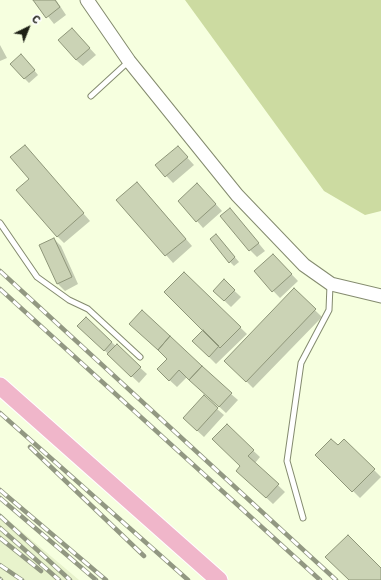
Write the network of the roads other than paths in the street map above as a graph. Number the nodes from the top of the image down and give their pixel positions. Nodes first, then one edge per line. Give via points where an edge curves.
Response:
1 (87, 0) edge
2 (129, 61) junction
3 (91, 96) dead end
4 (0, 223) edge
5 (330, 284) junction
6 (381, 296) edge
7 (140, 357) dead end
8 (0, 386) edge
9 (303, 518) dead end
10 (219, 580) edge

1 - 2 street
2 - 3 lane
2 - 5 street via 237,195 304,265
4 - 7 lane via 37,277 69,300 88,309
5 - 6 street
5 - 9 lane via 329,310 301,363 288,460
8 - 10 highway

